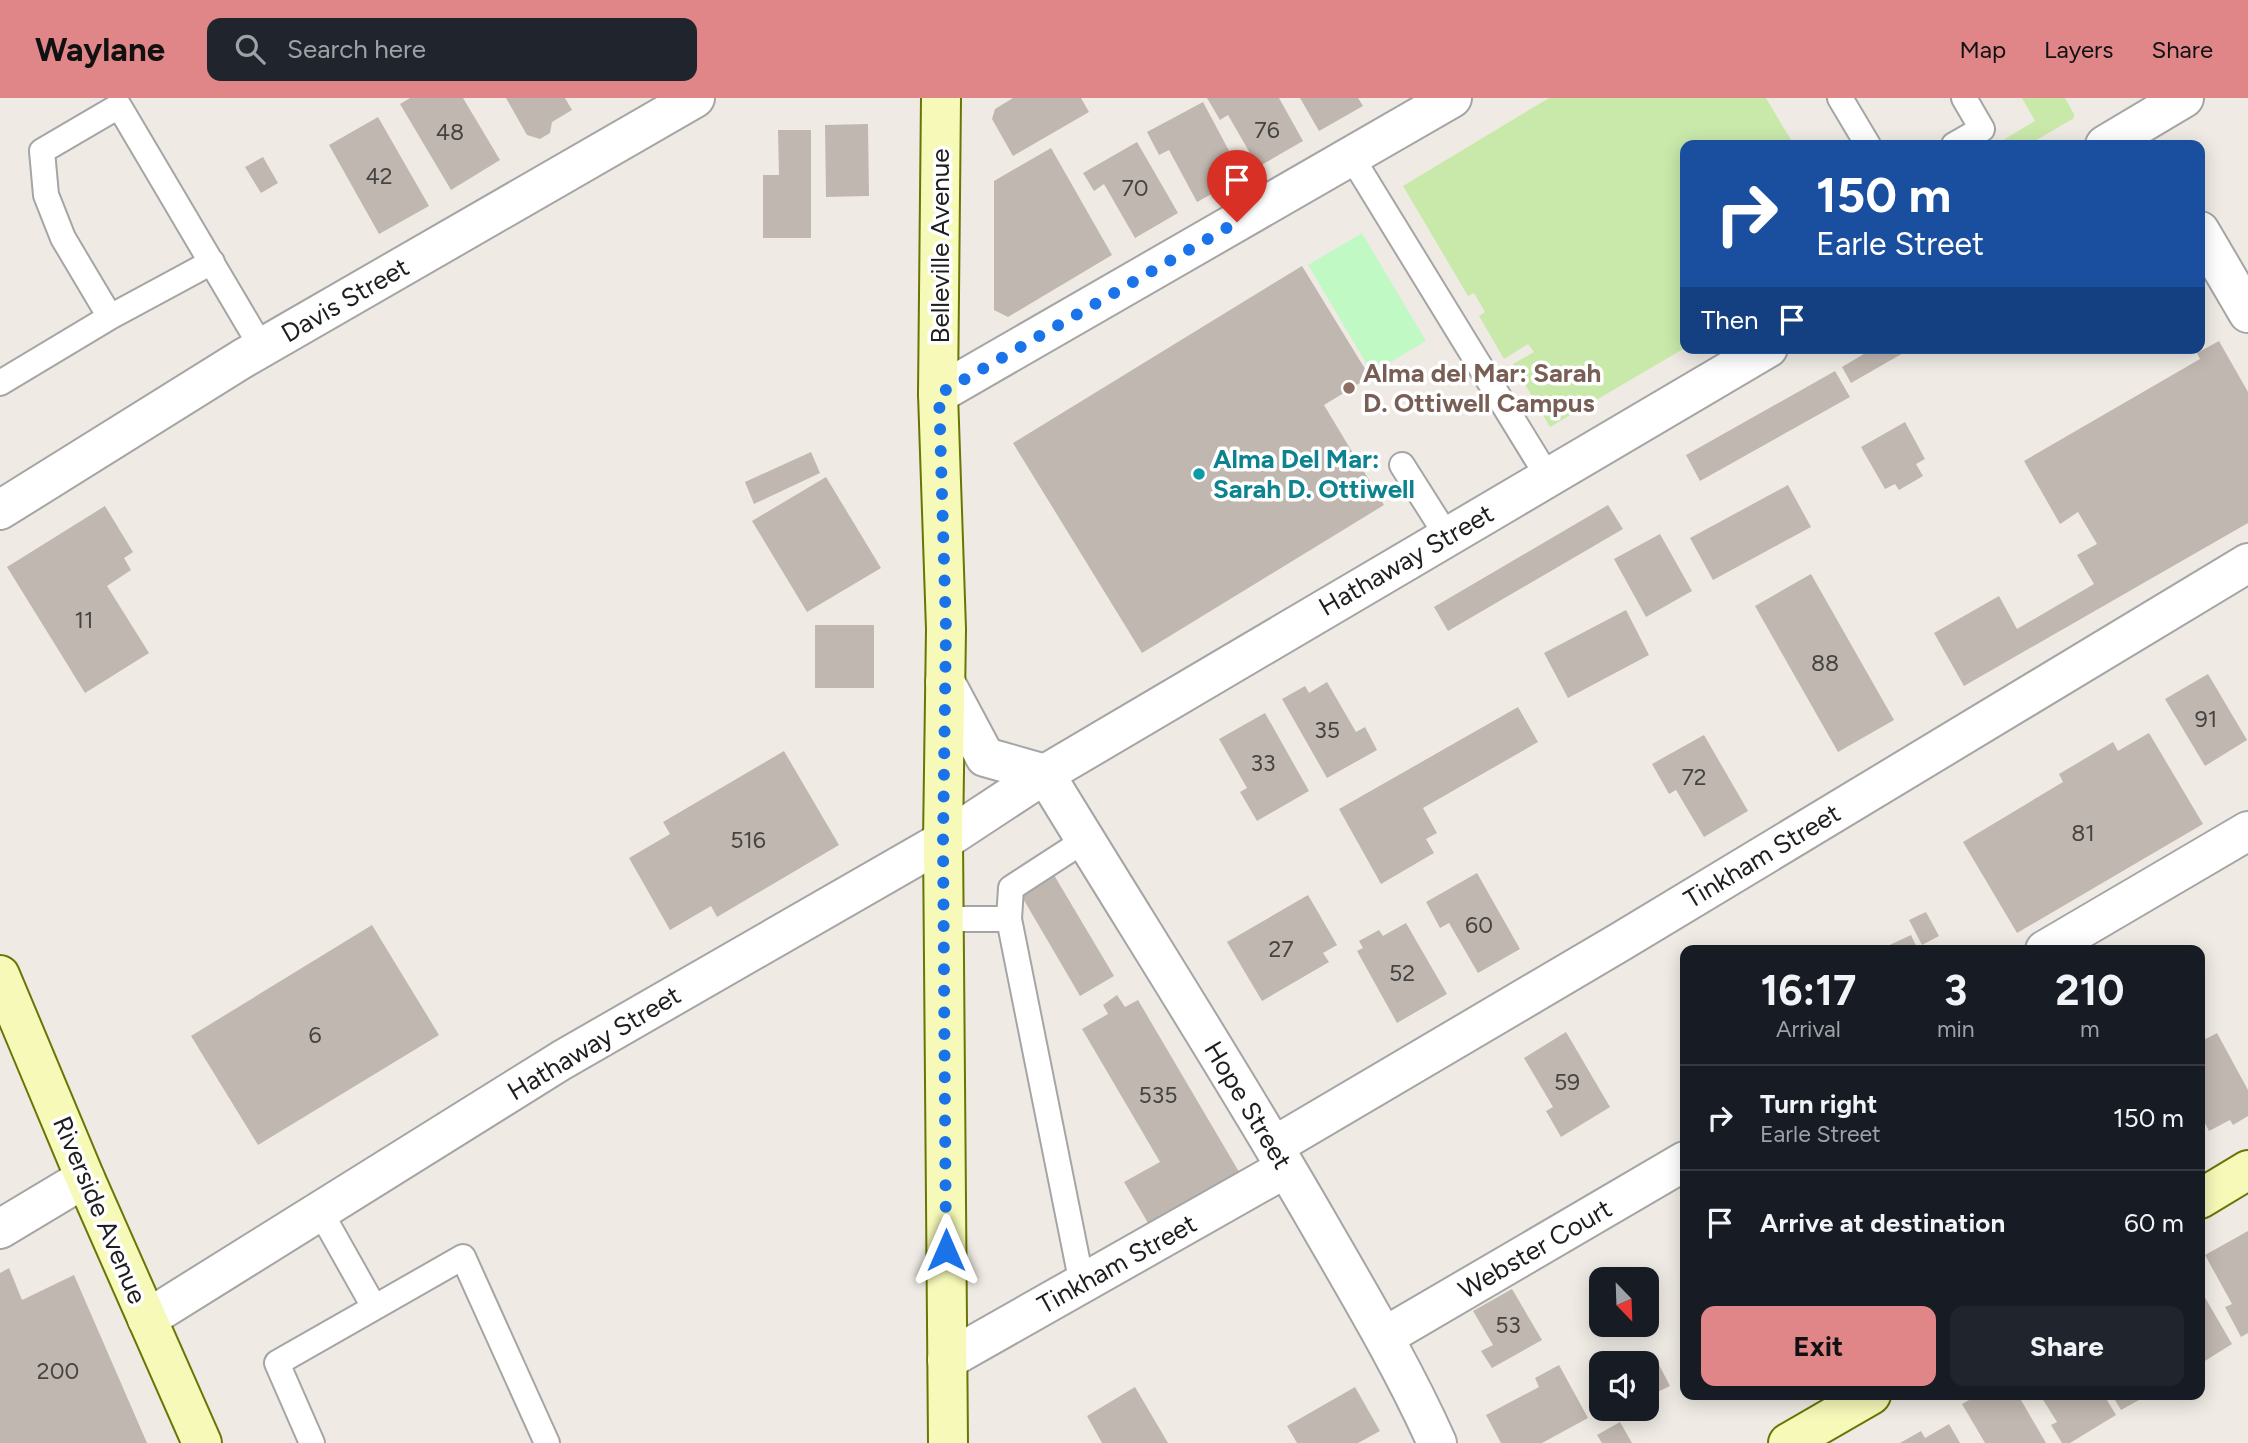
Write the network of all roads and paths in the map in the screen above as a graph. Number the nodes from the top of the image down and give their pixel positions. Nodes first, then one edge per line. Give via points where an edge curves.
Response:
1 (695, 98) edge
2 (941, 98) edge
3 (1452, 98) edge
4 (1840, 98) edge
5 (1964, 98) edge
6 (2184, 98) edge
7 (2136, 123) edge
8 (1865, 140) edge
9 (1963, 140) edge
10 (2112, 140) edge
11 (1351, 156) junction
12 (2205, 240) edge
13 (212, 262) junction
14 (2248, 313) edge
15 (110, 317) junction
16 (262, 348) junction
17 (1758, 354) edge
18 (0, 383) edge
19 (939, 394) junction
20 (1402, 465) dead end
21 (1548, 477) junction
22 (0, 510) edge
23 (1447, 536) junction
24 (2248, 563) edge
25 (945, 682) junction
26 (1045, 774) junction
27 (2248, 831) edge
28 (1085, 840) junction
29 (943, 841) junction
30 (943, 919) junction
31 (1009, 919) junction
32 (2054, 945) edge
33 (0, 975) edge
34 (1280, 1157) junction
35 (1680, 1164) edge
36 (2248, 1170) edge
37 (85, 1178) junction
38 (2205, 1196) edge
39 (320, 1212) junction
40 (0, 1229) edge
41 (1082, 1284) junction
42 (374, 1307) junction
43 (147, 1319) junction
44 (1384, 1337) junction
45 (947, 1360) junction
46 (1862, 1400) edge
47 (202, 1443) edge
48 (312, 1443) edge
49 (547, 1443) edge
50 (948, 1443) edge
51 (1437, 1443) edge
52 (1788, 1443) edge

1 - 16 street, Davis Street
2 - 19 main road, Belleville Avenue
3 - 11 street
4 - 8 lane
5 - 9 lane via 1982,129
6 - 7 street
7 - 10 street
11 - 19 street
11 - 21 lane
12 - 14 street
13 - 15 lane
13 - 15 lane via 119,106 42,151 46,195 63,238
13 - 16 lane
15 - 18 lane
16 - 22 street, Davis Street
17 - 21 street, Hathaway Street
19 - 25 main road, Belleville Avenue
20 - 23 lane
21 - 23 street, Hathaway Street
23 - 26 street, Hathaway Street
24 - 34 street, Tinkham Street via 1632,934
25 - 26 street via 985,757
25 - 29 main road, Belleville Avenue
26 - 28 street, Hope Street
26 - 29 street, Hathaway Street
27 - 32 street
28 - 31 lane via 1011,888
28 - 34 street, Hope Street
29 - 30 main road, Belleville Avenue
29 - 39 street, Hathaway Street via 562,1060
30 - 31 lane
30 - 45 main road, Belleville Avenue
31 - 41 lane
33 - 37 main road, Riverside Avenue
34 - 41 street, Tinkham Street
34 - 44 street, Hope Street
35 - 44 street, Webster Court
36 - 38 main road
37 - 40 street
37 - 43 main road, Riverside Avenue
39 - 42 lane
39 - 43 street, Hathaway Street
41 - 45 street, Tinkham Street
42 - 48 lane via 276,1363
42 - 49 lane via 463,1257
43 - 47 main road, Riverside Avenue
44 - 51 street, Hope Street
45 - 50 main road, Belleville Avenue
46 - 52 main road

